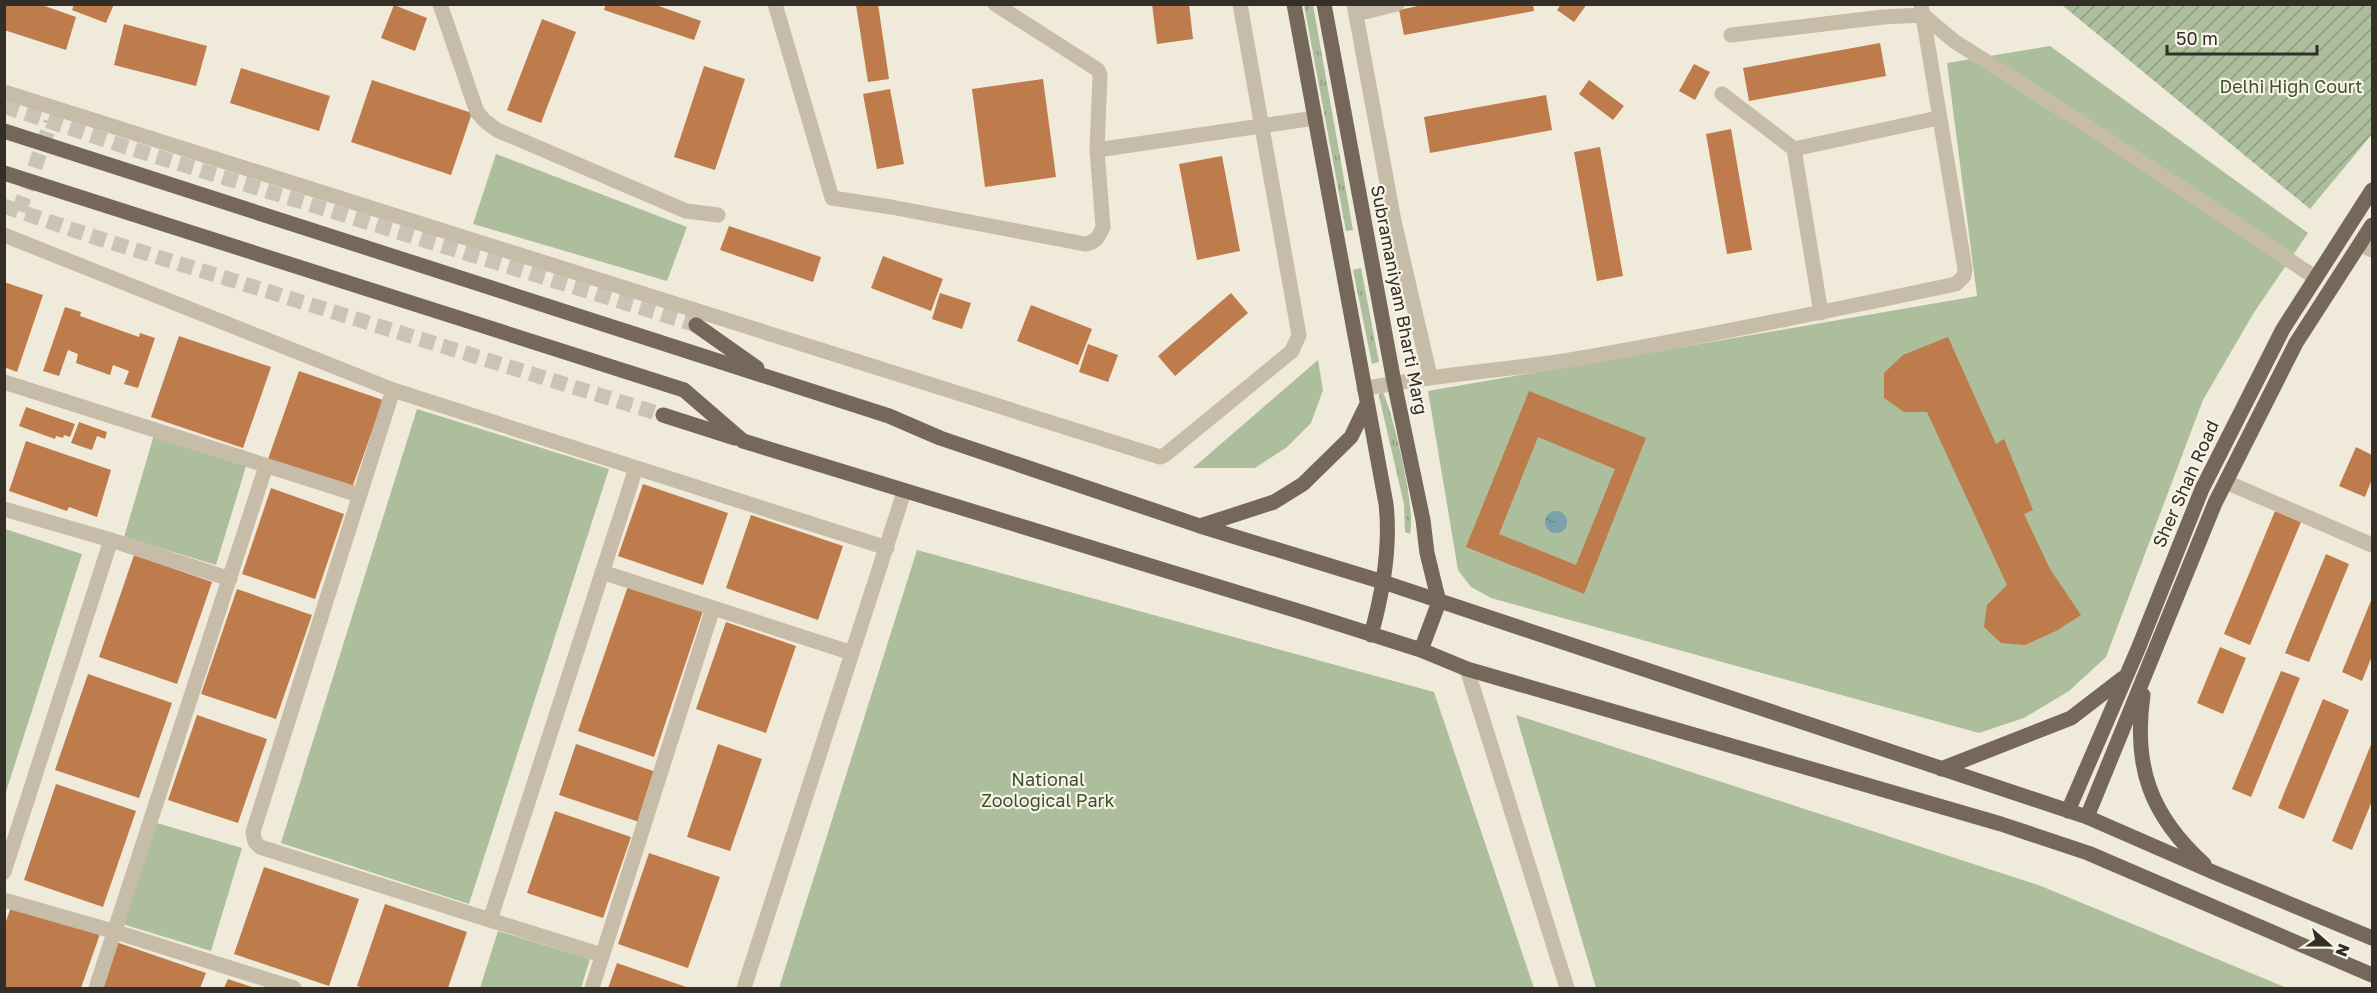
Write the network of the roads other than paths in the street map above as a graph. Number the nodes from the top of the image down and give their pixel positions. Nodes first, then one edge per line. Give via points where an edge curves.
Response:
1 (440, 4) edge
2 (775, 4) edge
3 (995, 4) edge
4 (1240, 4) edge
5 (1294, 4) edge
6 (1324, 4) edge
7 (1397, 4) edge
8 (1355, 9) edge
9 (1922, 10) edge
10 (1731, 34) dead end
11 (4, 92) edge
12 (1722, 94) dead end
13 (1315, 118) junction
14 (1938, 118) junction
15 (1262, 127) junction
16 (4, 131) edge
17 (1794, 149) junction
18 (1097, 150) junction
19 (4, 173) edge
20 (2373, 190) edge
21 (718, 215) dead end
22 (2373, 225) edge
23 (4, 235) edge
24 (2366, 247) edge
25 (2316, 278) junction
26 (1821, 313) junction
27 (696, 325) tunnel mouth
28 (1430, 376) junction
29 (771, 378) junction
30 (4, 381) edge
31 (1394, 382) junction
32 (1364, 388) junction
33 (393, 390) junction
34 (1367, 404) junction
35 (663, 415) tunnel mouth
36 (743, 441) junction
37 (266, 466) junction
38 (636, 468) junction
39 (2226, 482) junction
40 (904, 492) junction
41 (359, 495) junction
42 (4, 509) edge
43 (1200, 526) junction
44 (111, 540) junction
45 (2373, 545) edge
46 (887, 548) junction
47 (602, 572) junction
48 (230, 579) junction
49 (1383, 582) junction
50 (1439, 602) junction
51 (713, 608) junction
52 (1371, 635) junction
53 (1421, 650) junction
54 (852, 653) junction
55 (2151, 663) junction
56 (1467, 669) junction
57 (2125, 676) junction
58 (1941, 769) junction
59 (2083, 773) junction
60 (2102, 781) junction
61 (2068, 811) junction
62 (2087, 817) junction
63 (4, 872) edge
64 (2213, 872) junction
65 (4, 900) edge
66 (490, 920) junction
67 (116, 932) junction
68 (2373, 938) edge
69 (602, 954) junction
70 (2373, 975) edge
71 (96, 988) edge
72 (294, 988) edge
73 (592, 988) edge
74 (744, 988) edge
75 (1567, 988) edge

1 - 21 street via 477,112 485,121 497,130 686,211
2 - 18 street via 832,198 1093,243 1103,227
3 - 18 street via 1098,70
4 - 15 street
5 - 13 main road
6 - 31 main road, Subramaniyam Bharti Marg
7 - 8 street
8 - 28 street via 1394,221
9 - 10 street
9 - 14 street
9 - 25 street via 1954,41
11 - 15 street via 1160,457 1297,344 1299,335
12 - 17 street
13 - 15 street
13 - 32 main road
14 - 17 street
14 - 26 street via 1965,269 1961,280
15 - 18 street
16 - 29 main road
17 - 26 street
19 - 36 main road via 684,390
20 - 25 main road, Sher Shah Road
22 - 24 main road, Sher Shah Road
23 - 33 street
24 - 39 main road, Sher Shah Road via 2296,344
25 - 57 main road, Sher Shah Road via 2283,329 2202,489
26 - 28 street via 1573,359
27 - 29 main road
28 - 31 street
29 - 43 main road
30 - 37 street
31 - 32 street
31 - 50 main road, Subramaniyam Bharti Marg
32 - 34 main road
33 - 38 street
33 - 41 street
34 - 43 main road via 1351,437 1303,484 1274,502
34 - 49 main road via 1389,528
35 - 36 main road
36 - 40 main road
37 - 41 street
37 - 48 street
38 - 46 street
38 - 47 street
39 - 45 street
39 - 55 main road, Sher Shah Road
40 - 46 street
40 - 52 main road
41 - 66 street via 253,837 260,847
42 - 44 street
43 - 49 main road
44 - 48 street
44 - 63 street
46 - 54 street
47 - 51 street
47 - 66 street
48 - 67 street
49 - 50 main road
49 - 52 main road
50 - 53 main road
50 - 58 main road
51 - 54 street
51 - 69 street
52 - 53 main road
53 - 56 main road
54 - 74 street
55 - 60 main road, Sher Shah Road
55 - 64 main road via 2139,729 2142,763 2151,795 2167,825
56 - 70 main road via 2001,824 2088,853
56 - 75 street
57 - 58 main road via 2071,718
57 - 59 main road, Sher Shah Road
58 - 61 main road
59 - 60 main road via 2093,783
59 - 61 main road, Sher Shah Road
60 - 62 main road, Sher Shah Road
61 - 62 main road
62 - 64 main road
64 - 68 main road
65 - 67 street
66 - 69 street
67 - 71 street
67 - 72 street
69 - 73 street

